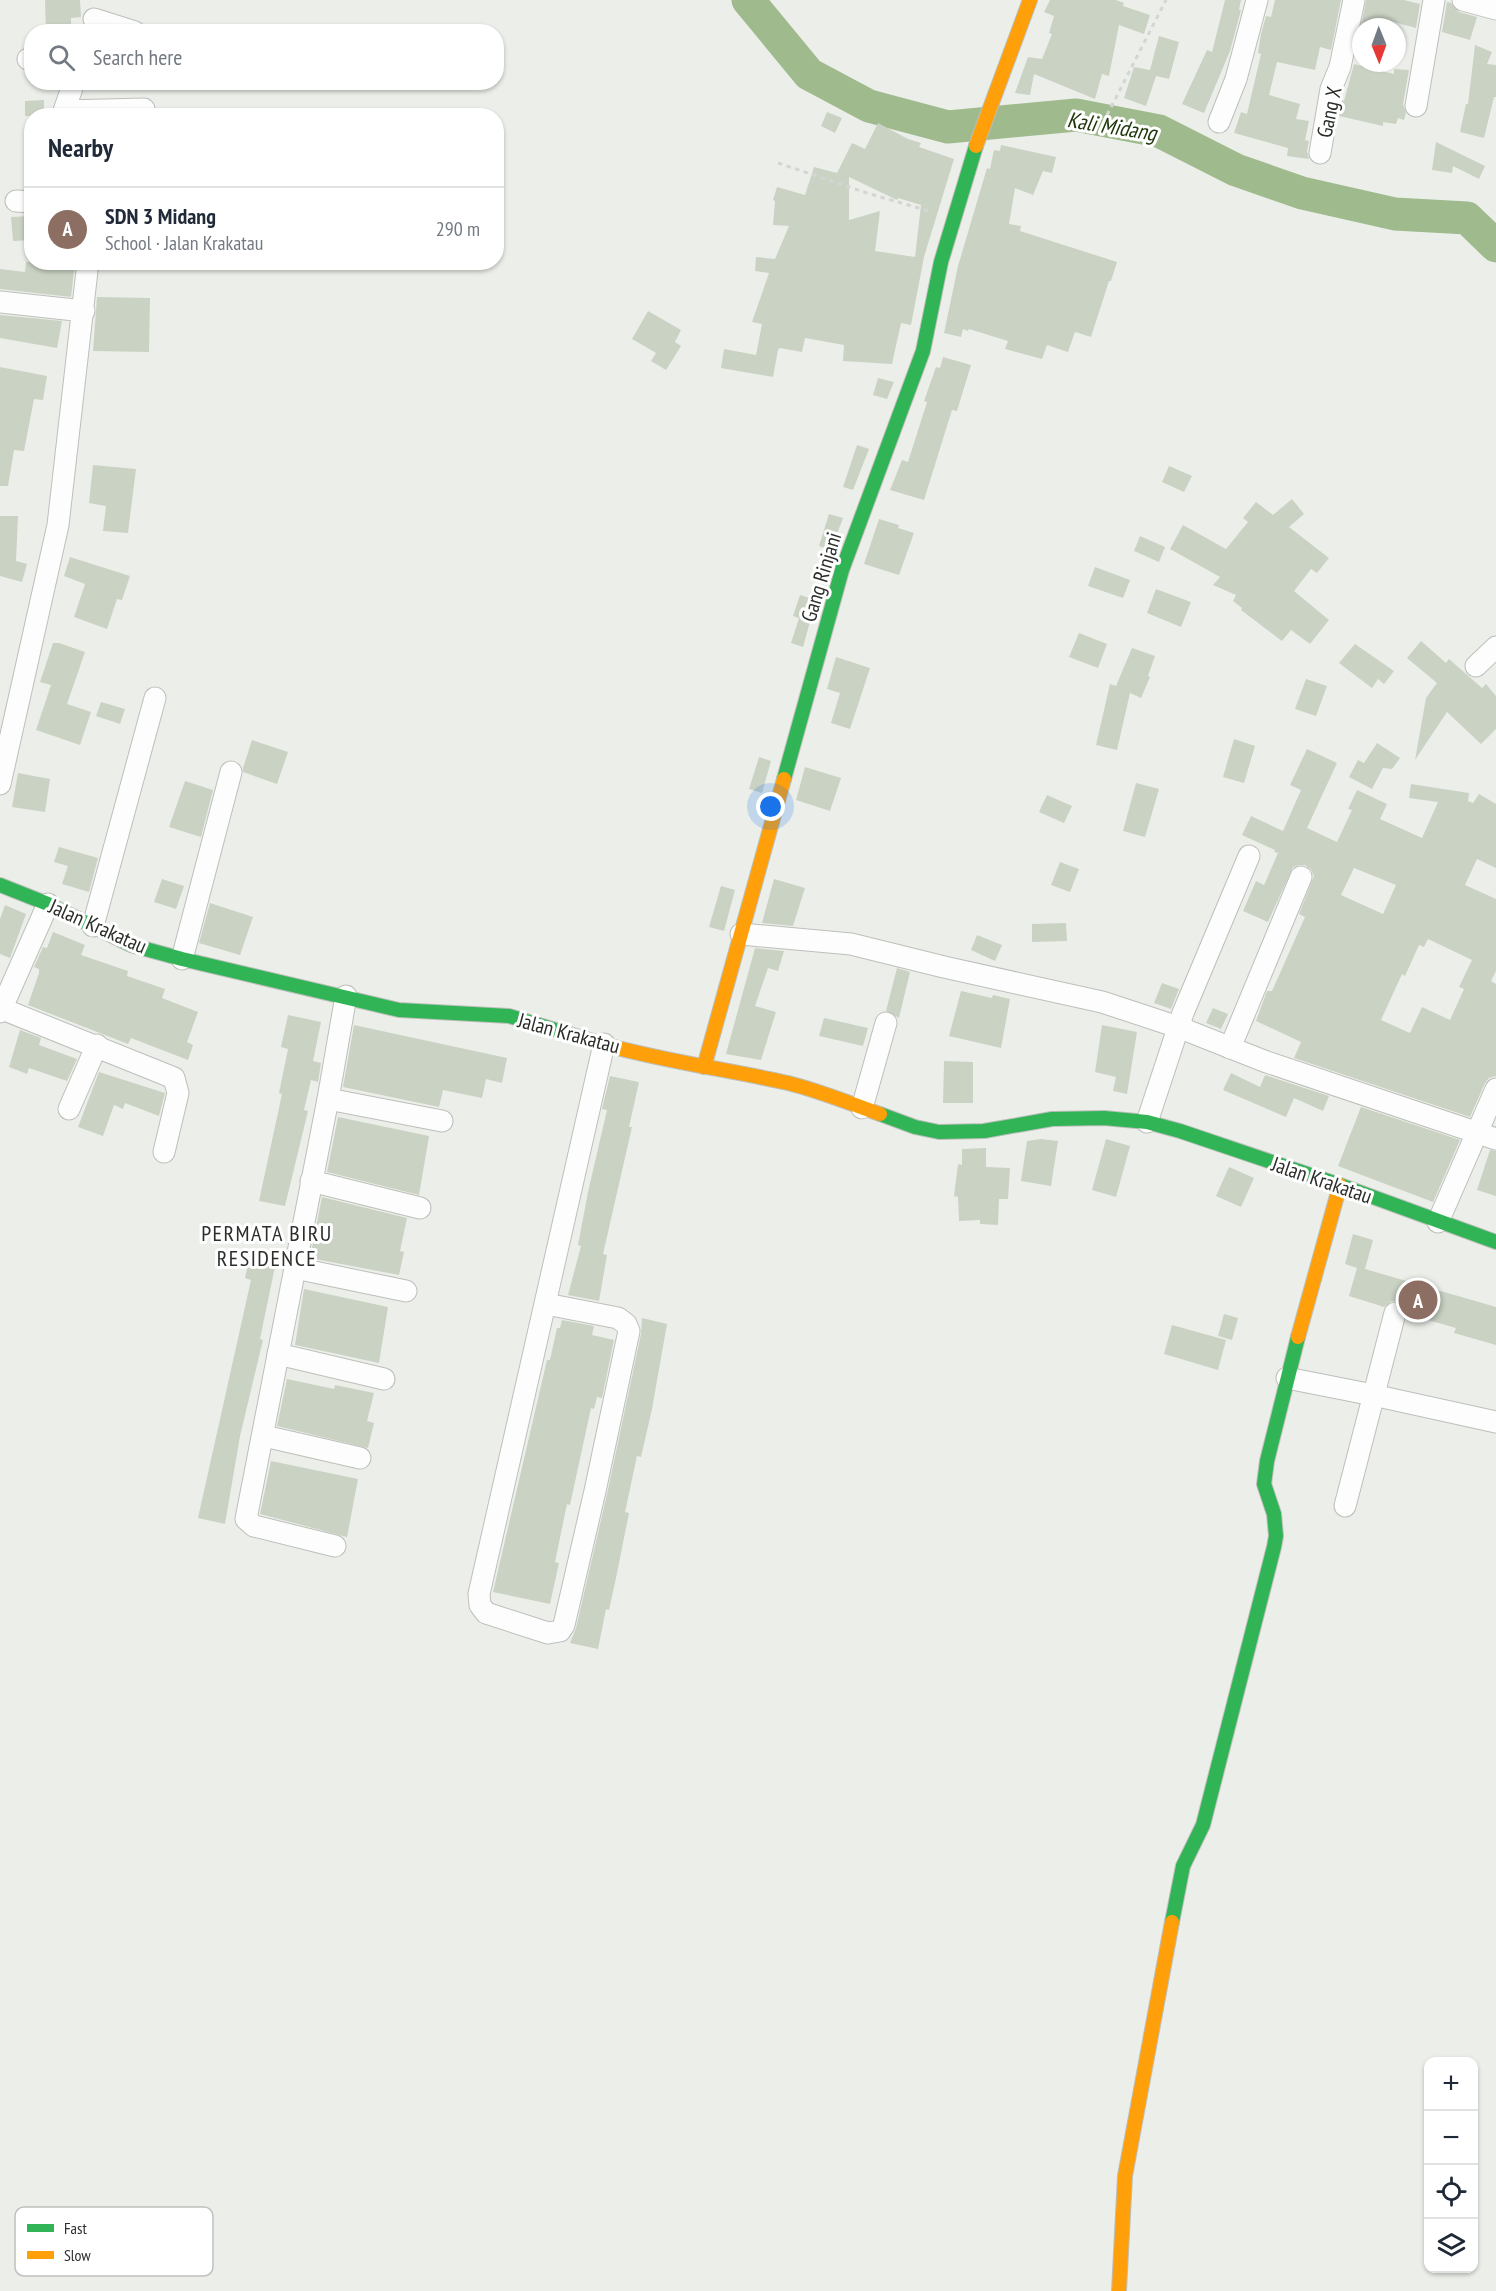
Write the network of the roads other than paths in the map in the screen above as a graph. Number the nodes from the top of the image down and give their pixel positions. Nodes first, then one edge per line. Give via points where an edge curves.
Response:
1 (1029, 0) edge
2 (1257, 0) edge
3 (1354, 0) edge
4 (1434, 0) edge
5 (1463, 0) edge
6 (1496, 9) edge
7 (95, 17) edge
8 (114, 24) edge
9 (71, 90) edge
10 (1416, 106) dead end
11 (66, 108) edge
12 (1219, 122) dead end
13 (1320, 153) dead end
14 (87, 270) edge
15 (0, 302) edge
16 (84, 311) junction
17 (1496, 647) edge
18 (1476, 666) dead end
19 (155, 698) dead end
20 (231, 772) dead end
21 (0, 784) edge
22 (1249, 856) dead end
23 (1301, 877) dead end
24 (0, 885) edge
25 (48, 903) junction
26 (93, 926) junction
27 (741, 934) junction
28 (182, 959) junction
29 (346, 996) junction
30 (1, 1009) edge
31 (886, 1023) dead end
32 (1178, 1027) junction
33 (604, 1044) junction
34 (97, 1045) junction
35 (1230, 1048) junction
36 (705, 1067) junction
37 (1496, 1089) edge
38 (328, 1099) junction
39 (862, 1108) junction
40 (69, 1109) dead end
41 (442, 1121) dead end
42 (1147, 1122) junction
43 (1486, 1136) edge
44 (164, 1152) dead end
45 (311, 1181) junction
46 (1340, 1185) junction
47 (420, 1208) dead end
48 (1438, 1222) junction
49 (1496, 1242) edge
50 (296, 1268) junction
51 (406, 1291) dead end
52 (546, 1304) junction
53 (1395, 1313) dead end
54 (278, 1354) junction
55 (1287, 1378) junction
56 (384, 1379) dead end
57 (1373, 1395) junction
58 (1496, 1422) edge
59 (264, 1436) junction
60 (360, 1458) dead end
61 (1345, 1506) dead end
62 (335, 1546) dead end
63 (1119, 2291) edge

1 - 27 street, Gang Rinjani via 977,142 941,262 922,351 842,570
2 - 12 street via 1236,80
3 - 13 street, Gang X via 1340,67 1331,89
4 - 10 street
5 - 6 street
7 - 8 street
9 - 11 street
14 - 16 street
15 - 16 street
16 - 21 street via 58,525
17 - 18 street
19 - 26 street
20 - 28 street
22 - 32 street
23 - 35 street
24 - 25 street, Jalan Krakatau
25 - 26 street, Jalan Krakatau
25 - 30 street
26 - 28 street, Jalan Krakatau via 130,945
27 - 32 street via 867,947 1083,998
27 - 36 street, Gang Rinjani
28 - 29 street, Jalan Krakatau
29 - 33 street, Jalan Krakatau via 399,1010 509,1016
29 - 38 street
30 - 34 street
31 - 39 street
32 - 35 street
32 - 42 street
33 - 36 street, Jalan Krakatau
33 - 52 street
34 - 40 street
34 - 44 street via 174,1078 178,1093
35 - 43 street
36 - 39 street, Jalan Krakatau via 787,1083
37 - 43 street
38 - 41 street
38 - 45 street
39 - 42 street, Jalan Krakatau via 939,1132 984,1131 1052,1119
42 - 46 street, Jalan Krakatau
43 - 48 street
45 - 47 street
45 - 50 street
46 - 48 street, Jalan Krakatau
46 - 55 street
48 - 49 street, Jalan Krakatau
50 - 51 street
50 - 54 street
52 - 52 street via 479,1594 486,1613 548,1633 560,1631 564,1625 628,1331 618,1318
53 - 57 street
54 - 56 street
54 - 59 street
55 - 57 street
55 - 63 street via 1264,1476 1274,1514 1274,1547 1203,1825 1183,1866 1125,2176
57 - 58 street
57 - 61 street
59 - 60 street
59 - 62 street via 247,1522

